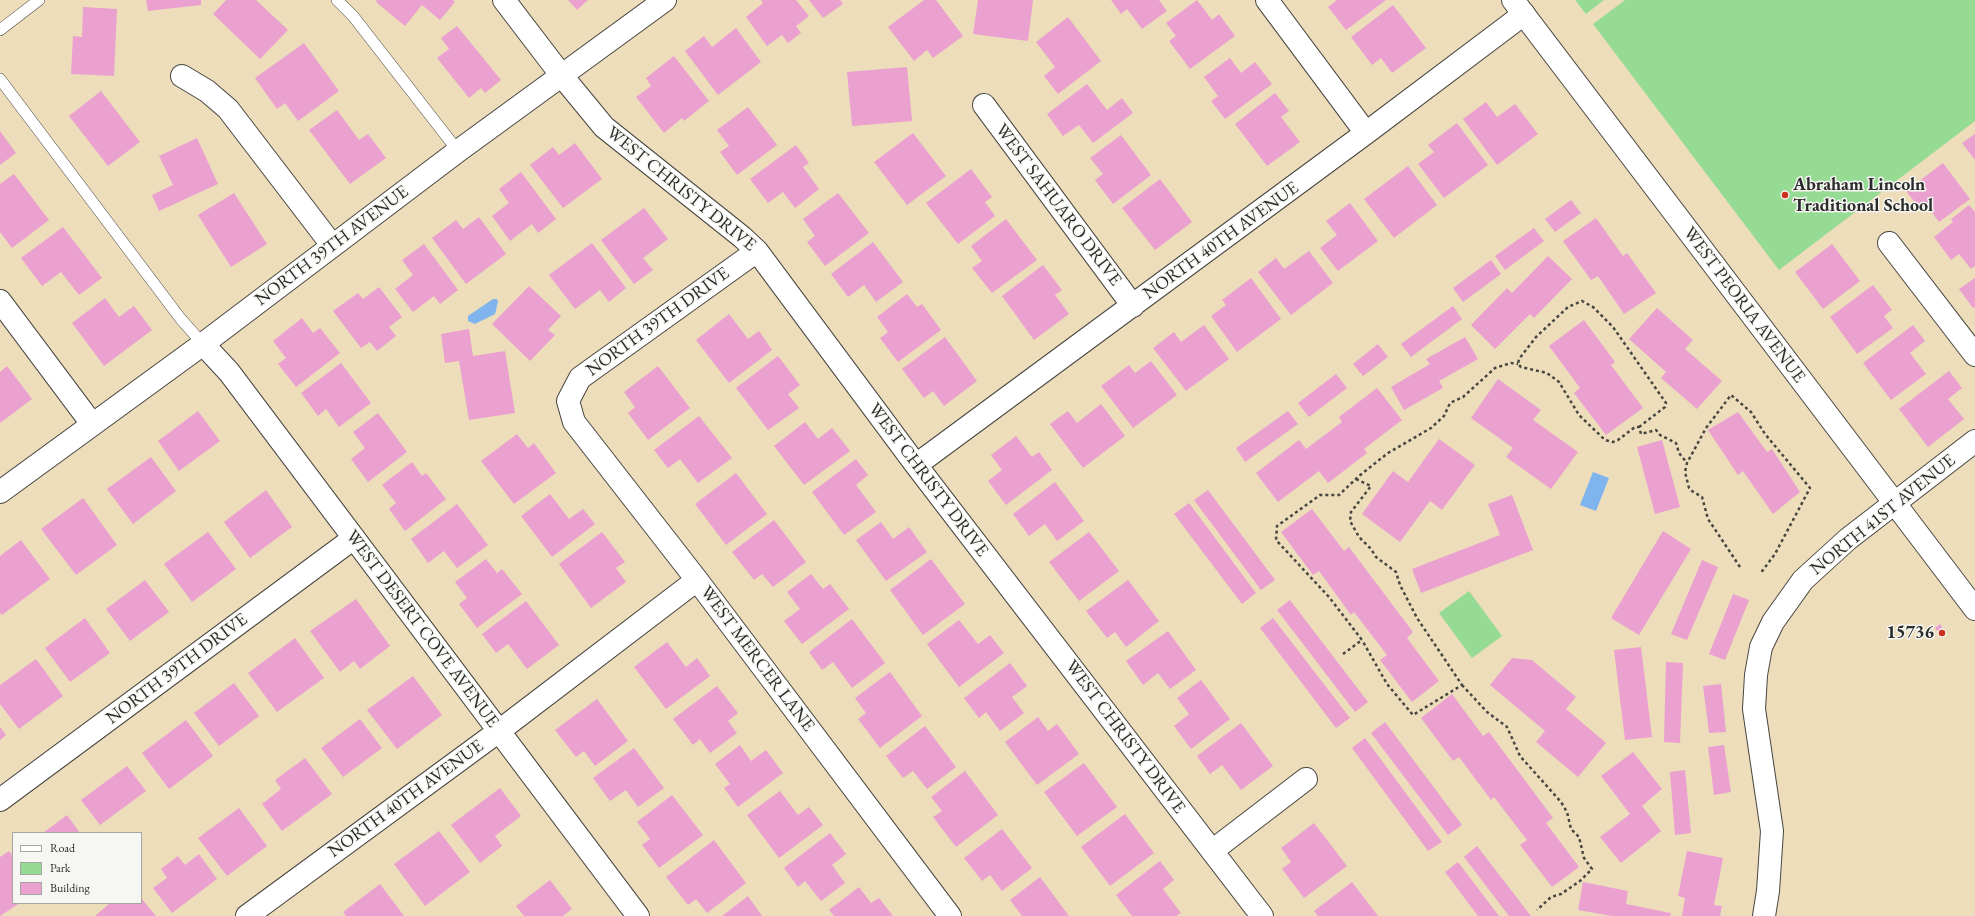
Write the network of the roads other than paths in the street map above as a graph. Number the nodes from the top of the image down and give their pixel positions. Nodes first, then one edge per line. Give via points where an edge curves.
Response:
1 (40, 0) edge
2 (338, 0) edge
3 (504, 0) edge
4 (664, 0) edge
5 (1267, 0) edge
6 (1518, 7) edge
7 (0, 30) edge
8 (182, 76) dead end
9 (562, 76) junction
10 (0, 79) edge
11 (984, 105) dead end
12 (1366, 133) junction
13 (458, 151) junction
14 (1889, 244) dead end
15 (332, 245) junction
16 (757, 251) junction
17 (1133, 306) junction
18 (2, 309) edge
19 (203, 344) junction
20 (1975, 355) edge
21 (568, 401) joint
22 (92, 424) junction
23 (1975, 441) edge
24 (916, 465) junction
25 (0, 492) edge
26 (1894, 503) junction
27 (354, 538) junction
28 (697, 580) junction
29 (1975, 609) edge
30 (499, 731) junction
31 (1306, 779) dead end
32 (0, 800) edge
33 (1212, 851) junction
34 (247, 916) edge
35 (638, 916) edge
36 (950, 916) edge
37 (1262, 916) edge
38 (1764, 916) edge

1 - 7 lane
2 - 13 lane
3 - 9 street
4 - 9 street, NORTH 39TH AVENUE
5 - 12 street
6 - 12 street, NORTH 40TH AVENUE
6 - 26 street, WEST PEORIA AVENUE
8 - 15 street via 207,91 228,110
9 - 13 street, NORTH 39TH AVENUE
9 - 16 street, WEST CHRISTY DRIVE via 604,127 742,236
10 - 19 lane via 180,318
11 - 17 street, WEST SAHUARO DRIVE
12 - 17 street, NORTH 40TH AVENUE
13 - 15 street, NORTH 39TH AVENUE
14 - 20 street
15 - 19 street, NORTH 39TH AVENUE
16 - 21 street, NORTH 39TH DRIVE via 580,378
16 - 24 street, WEST CHRISTY DRIVE
17 - 24 street, NORTH 40TH AVENUE
18 - 22 street
19 - 22 street, NORTH 39TH AVENUE
19 - 27 street, WEST DESERT COVE AVENUE via 229,372
21 - 28 street, WEST MERCER LANE via 574,422
22 - 25 street, NORTH 39TH AVENUE
23 - 26 street, NORTH 41ST AVENUE
24 - 33 street, WEST CHRISTY DRIVE
26 - 29 street, WEST PEORIA AVENUE
26 - 38 street, NORTH 41ST AVENUE via 1848,539 1803,580 1773,622 1762,647 1756,675 1754,710 1772,831
27 - 30 street, WEST DESERT COVE AVENUE
27 - 32 street, NORTH 39TH DRIVE
28 - 30 street, NORTH 40TH AVENUE
28 - 36 street, WEST MERCER LANE
30 - 34 street, NORTH 40TH AVENUE
30 - 35 street, WEST DESERT COVE AVENUE
31 - 33 street
33 - 37 street, WEST CHRISTY DRIVE

